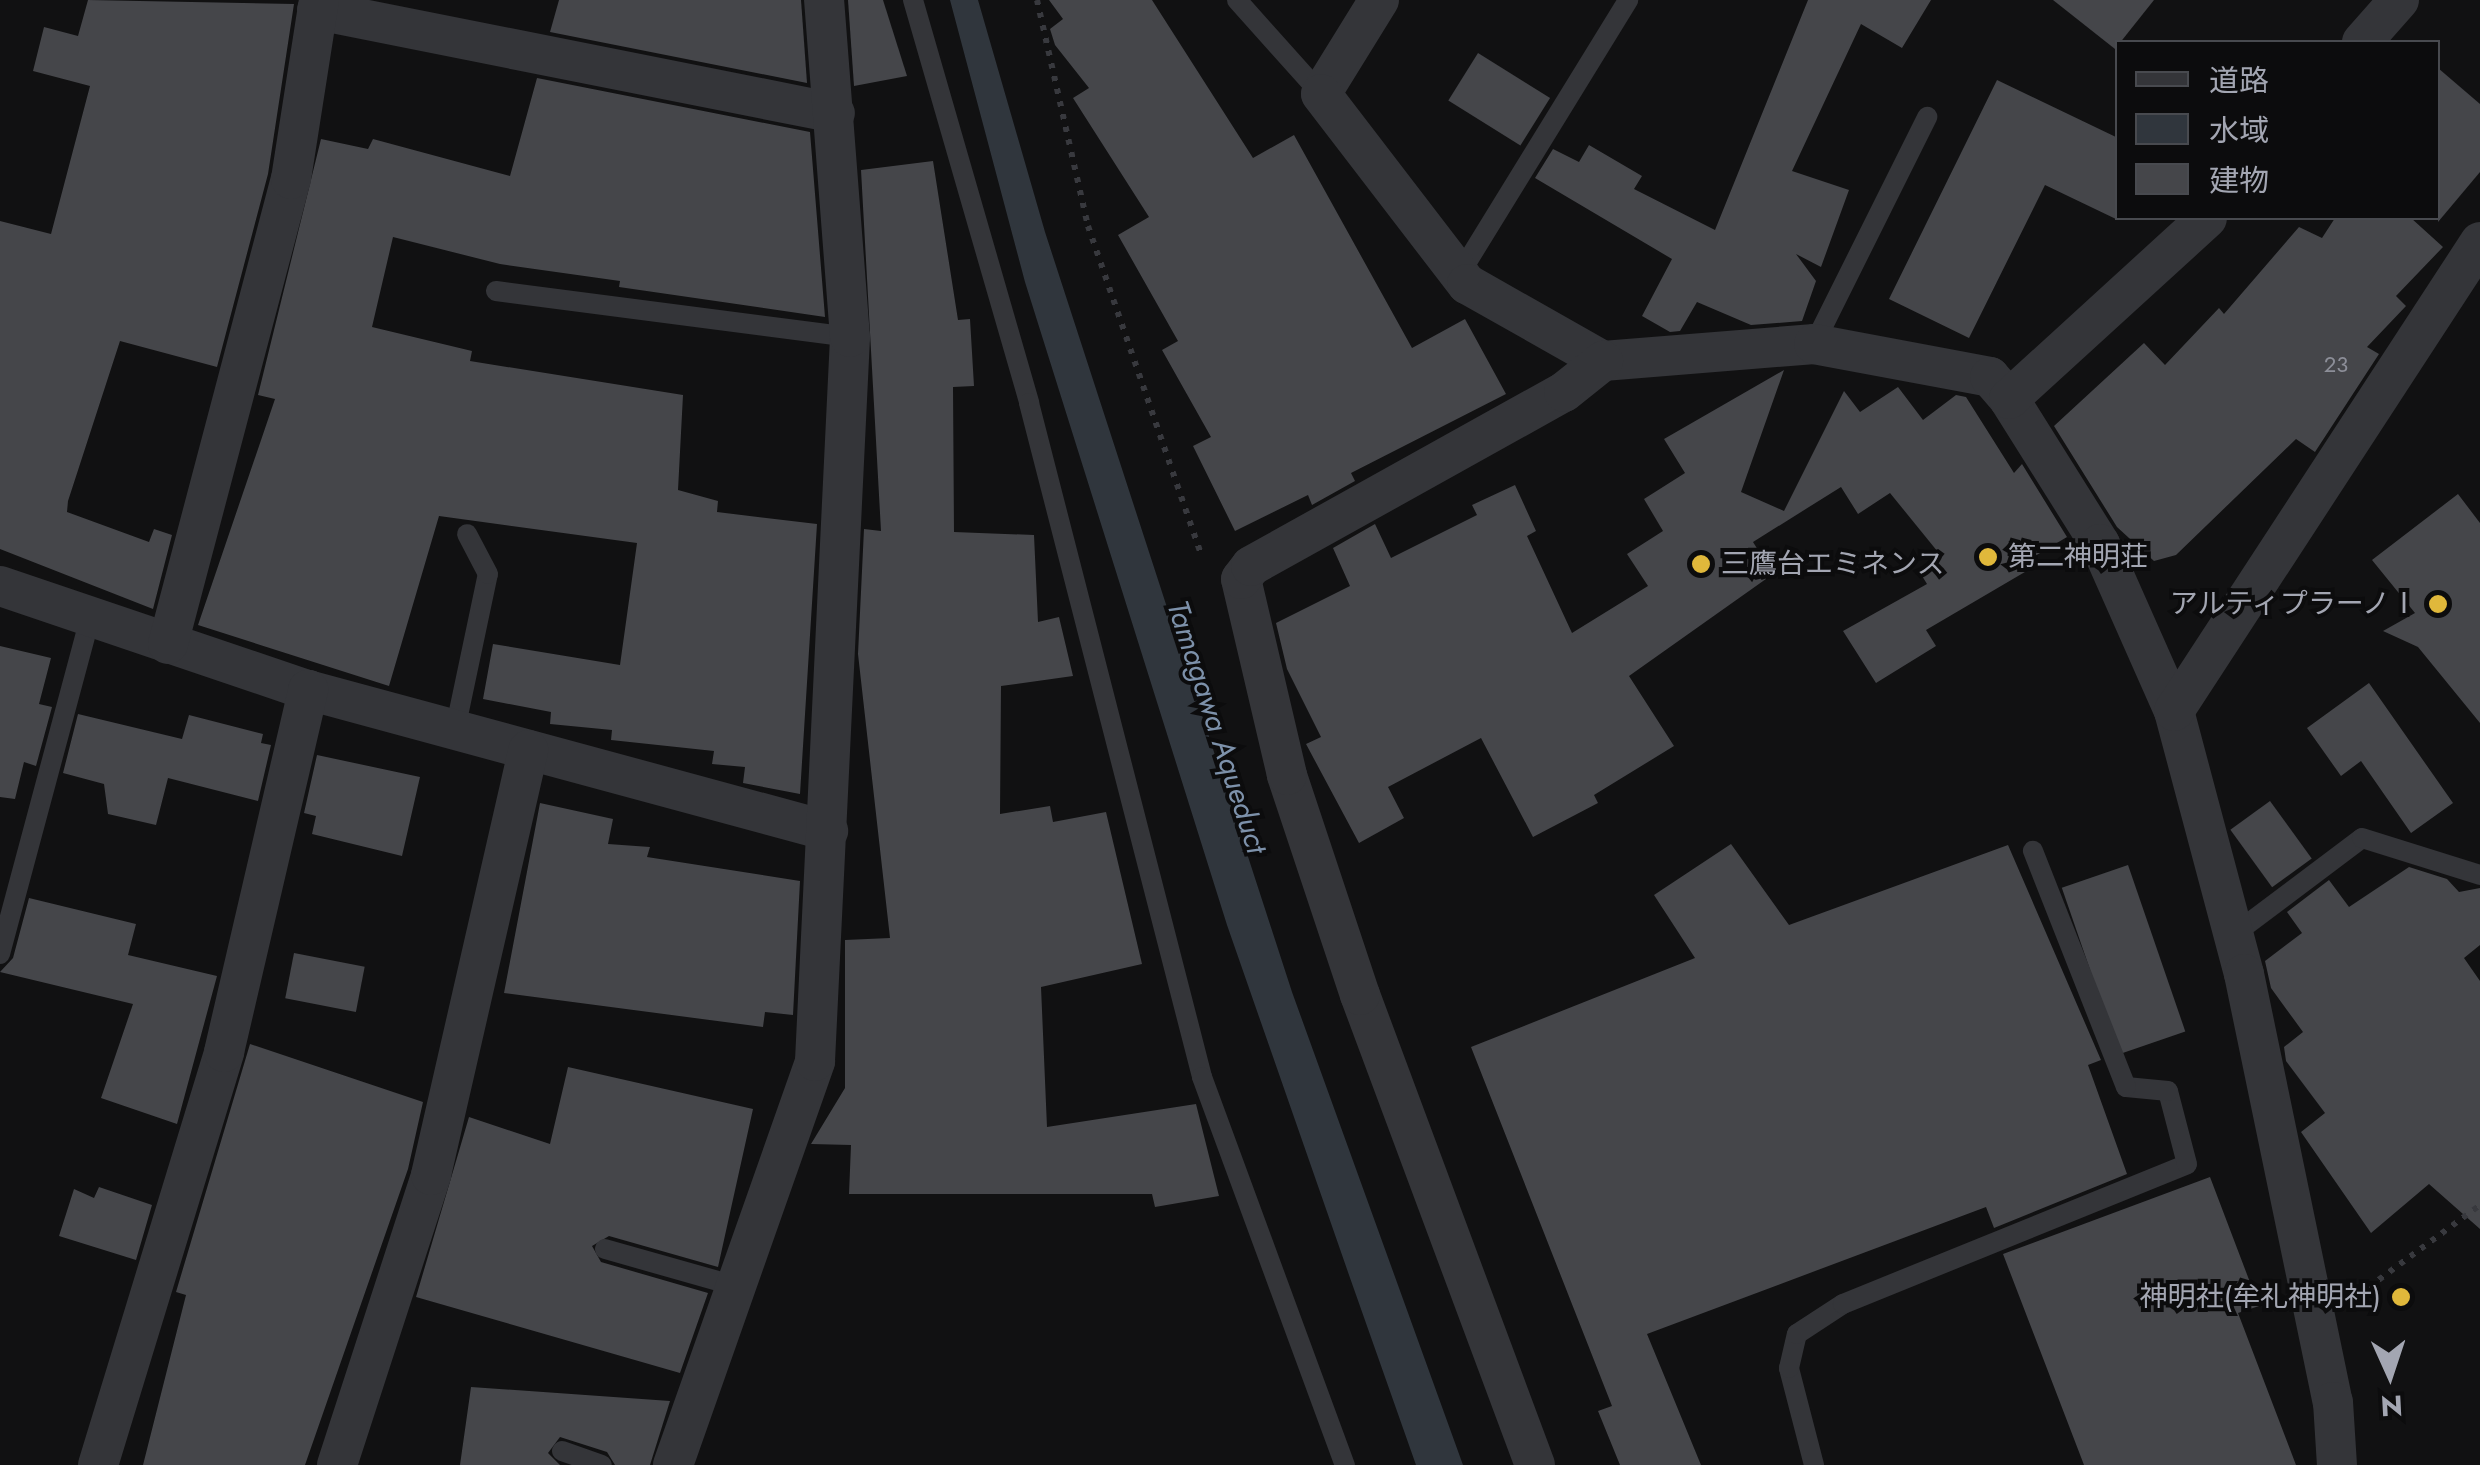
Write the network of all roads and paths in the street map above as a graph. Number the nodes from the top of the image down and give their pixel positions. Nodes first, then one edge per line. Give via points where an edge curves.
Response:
1 (824, 0) edge
2 (913, 0) edge
3 (1237, 0) edge
4 (1379, 0) edge
5 (1628, 0) edge
6 (2399, 0) edge
7 (318, 5) edge
8 (2364, 40) edge
9 (1321, 94) junction
10 (835, 114) junction
11 (1927, 117) dead end
12 (2205, 220) edge
13 (2480, 242) edge
14 (1459, 275) junction
15 (496, 291) dead end
16 (850, 337) junction
17 (1814, 344) junction
18 (1603, 361) junction
19 (2010, 399) junction
20 (467, 534) dead end
21 (0, 586) edge
22 (90, 617) junction
23 (168, 644) junction
24 (308, 690) junction
25 (2174, 711) junction
26 (455, 730) junction
27 (528, 750) junction
28 (828, 830) junction
29 (2033, 851) dead end
30 (2480, 875) edge
31 (2234, 934) junction
32 (0, 954) edge
33 (2480, 1206) edge
34 (606, 1250) dead end
35 (739, 1287) junction
36 (2317, 1326) junction
37 (562, 1451) dead end
38 (98, 1465) edge
39 (337, 1465) edge
40 (602, 1465) edge
41 (673, 1465) edge
42 (1345, 1465) edge
43 (1535, 1465) edge
44 (1814, 1465) edge
45 (2337, 1465) edge

1 - 10 street
2 - 42 lane via 1029,403 1202,1076
3 - 9 lane
4 - 9 street
5 - 14 lane
6 - 8 street
7 - 10 street
7 - 23 street via 291,179
9 - 14 street
10 - 16 street
11 - 17 lane
12 - 19 street
13 - 25 street
14 - 18 street
15 - 16 lane
16 - 28 street
17 - 18 street
17 - 19 street via 1990,378
18 - 43 street via 1564,392 1250,566 1241,579 1287,775 1360,995
19 - 25 street via 2100,544
20 - 26 lane via 488,574
21 - 22 street
22 - 23 street
22 - 32 lane
23 - 24 street
24 - 26 street
24 - 38 street via 224,1052
25 - 31 street
26 - 27 street
27 - 28 street
27 - 39 street via 431,1175
28 - 35 street via 815,1061
29 - 44 lane via 2126,1087 2168,1091 2186,1164 1843,1304 1797,1334 1789,1368
30 - 31 lane via 2362,838
31 - 36 street
33 - 36 path
34 - 35 lane
35 - 41 street
36 - 45 street
37 - 40 lane

